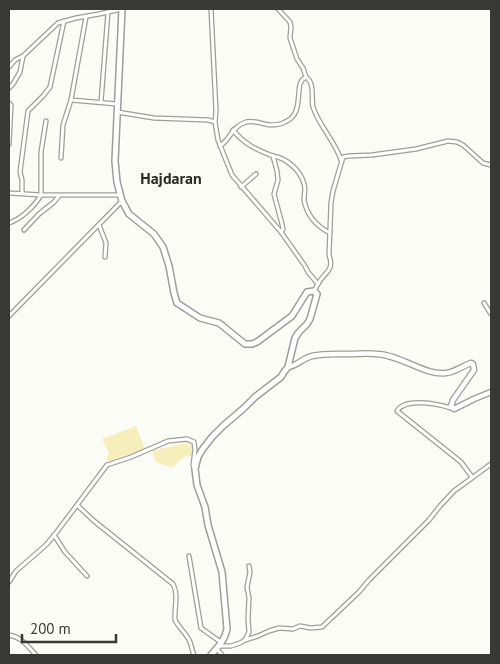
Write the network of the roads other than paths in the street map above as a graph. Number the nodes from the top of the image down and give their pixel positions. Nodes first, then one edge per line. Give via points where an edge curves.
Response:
1 (122, 9) edge
2 (211, 9) edge
3 (278, 9) edge
4 (108, 12) junction
5 (86, 17) junction
6 (64, 21) junction
7 (23, 56) junction
8 (9, 67) edge
9 (306, 77) junction
10 (9, 88) edge
11 (70, 100) junction
12 (101, 102) junction
13 (9, 103) edge
14 (118, 104) junction
15 (117, 112) junction
16 (46, 121) dead end
17 (215, 122) junction
18 (233, 130) junction
19 (9, 144) edge
20 (220, 146) junction
21 (273, 156) junction
22 (61, 158) dead end
23 (341, 161) junction
24 (491, 165) edge
25 (256, 174) dead end
26 (241, 187) junction
27 (9, 193) edge
28 (22, 193) junction
29 (41, 195) junction
30 (59, 195) junction
31 (120, 195) junction
32 (122, 202) junction
33 (9, 223) edge
34 (99, 225) junction
35 (24, 230) dead end
36 (281, 232) junction
37 (330, 233) junction
38 (105, 257) dead end
39 (318, 284) junction
40 (314, 292) junction
41 (484, 303) dead end
42 (491, 314) edge
43 (9, 316) edge
44 (288, 366) junction
45 (491, 392) edge
46 (452, 408) junction
47 (491, 464) edge
48 (195, 469) junction
49 (472, 477) junction
50 (78, 506) junction
51 (54, 535) junction
52 (189, 556) dead end
53 (249, 566) dead end
54 (87, 576) dead end
55 (9, 582) edge
56 (9, 635) edge
57 (245, 640) junction
58 (219, 646) junction
59 (36, 655) edge
60 (194, 655) edge
61 (211, 655) edge
62 (222, 655) edge

1 - 4 street
1 - 14 main road
2 - 17 street
3 - 9 street via 290,22 290,38
4 - 5 street
4 - 12 street
5 - 6 street
5 - 11 street
6 - 7 street
6 - 28 street via 50,87 28,111 20,172
7 - 8 street
7 - 10 street via 20,72
9 - 18 street via 300,84 296,113 289,120 271,125 246,122
9 - 23 street via 311,85 315,111
11 - 12 street
11 - 22 street
12 - 14 street
13 - 19 street
14 - 15 main road
15 - 17 street
15 - 31 main road via 115,161
16 - 29 street via 41,152
17 - 20 street
18 - 20 street
18 - 21 street via 244,142
20 - 26 street via 232,175
21 - 36 street via 278,180 274,194 283,229
21 - 37 street via 285,160 299,174 304,181 305,203 312,220
23 - 24 street via 343,157 416,149 448,141 463,145 483,163
23 - 37 street via 332,191
25 - 26 street
26 - 36 street
27 - 28 street
28 - 29 street
29 - 30 street
29 - 33 street via 21,217
30 - 31 street
30 - 35 street
31 - 32 main road
32 - 34 street
32 - 40 main road via 129,214 154,234 163,248 178,303 200,318 219,323 245,344 257,342 292,316 307,292
34 - 38 street via 106,243
34 - 43 street
36 - 39 street
37 - 39 street via 332,265
39 - 40 street
40 - 44 main road via 317,294 310,318 295,338
41 - 42 street
44 - 46 street via 308,357 328,354 385,355 436,373 454,372 471,363 474,370 450,405
44 - 48 main road via 281,377 254,397 212,437 198,457
45 - 46 street
46 - 49 street via 420,403 401,406 397,411 461,462
47 - 49 street
48 - 50 street via 194,442 187,439 168,441 107,465
48 - 58 main road via 222,572 227,629
49 - 57 street via 454,491 322,627 280,628
50 - 51 street
50 - 60 street via 173,584 176,588 176,624 191,644
51 - 54 street
51 - 55 street via 16,571
52 - 58 street via 201,628
53 - 57 street via 249,632
56 - 59 street via 23,640
57 - 58 street via 231,646
58 - 61 main road
58 - 62 street

